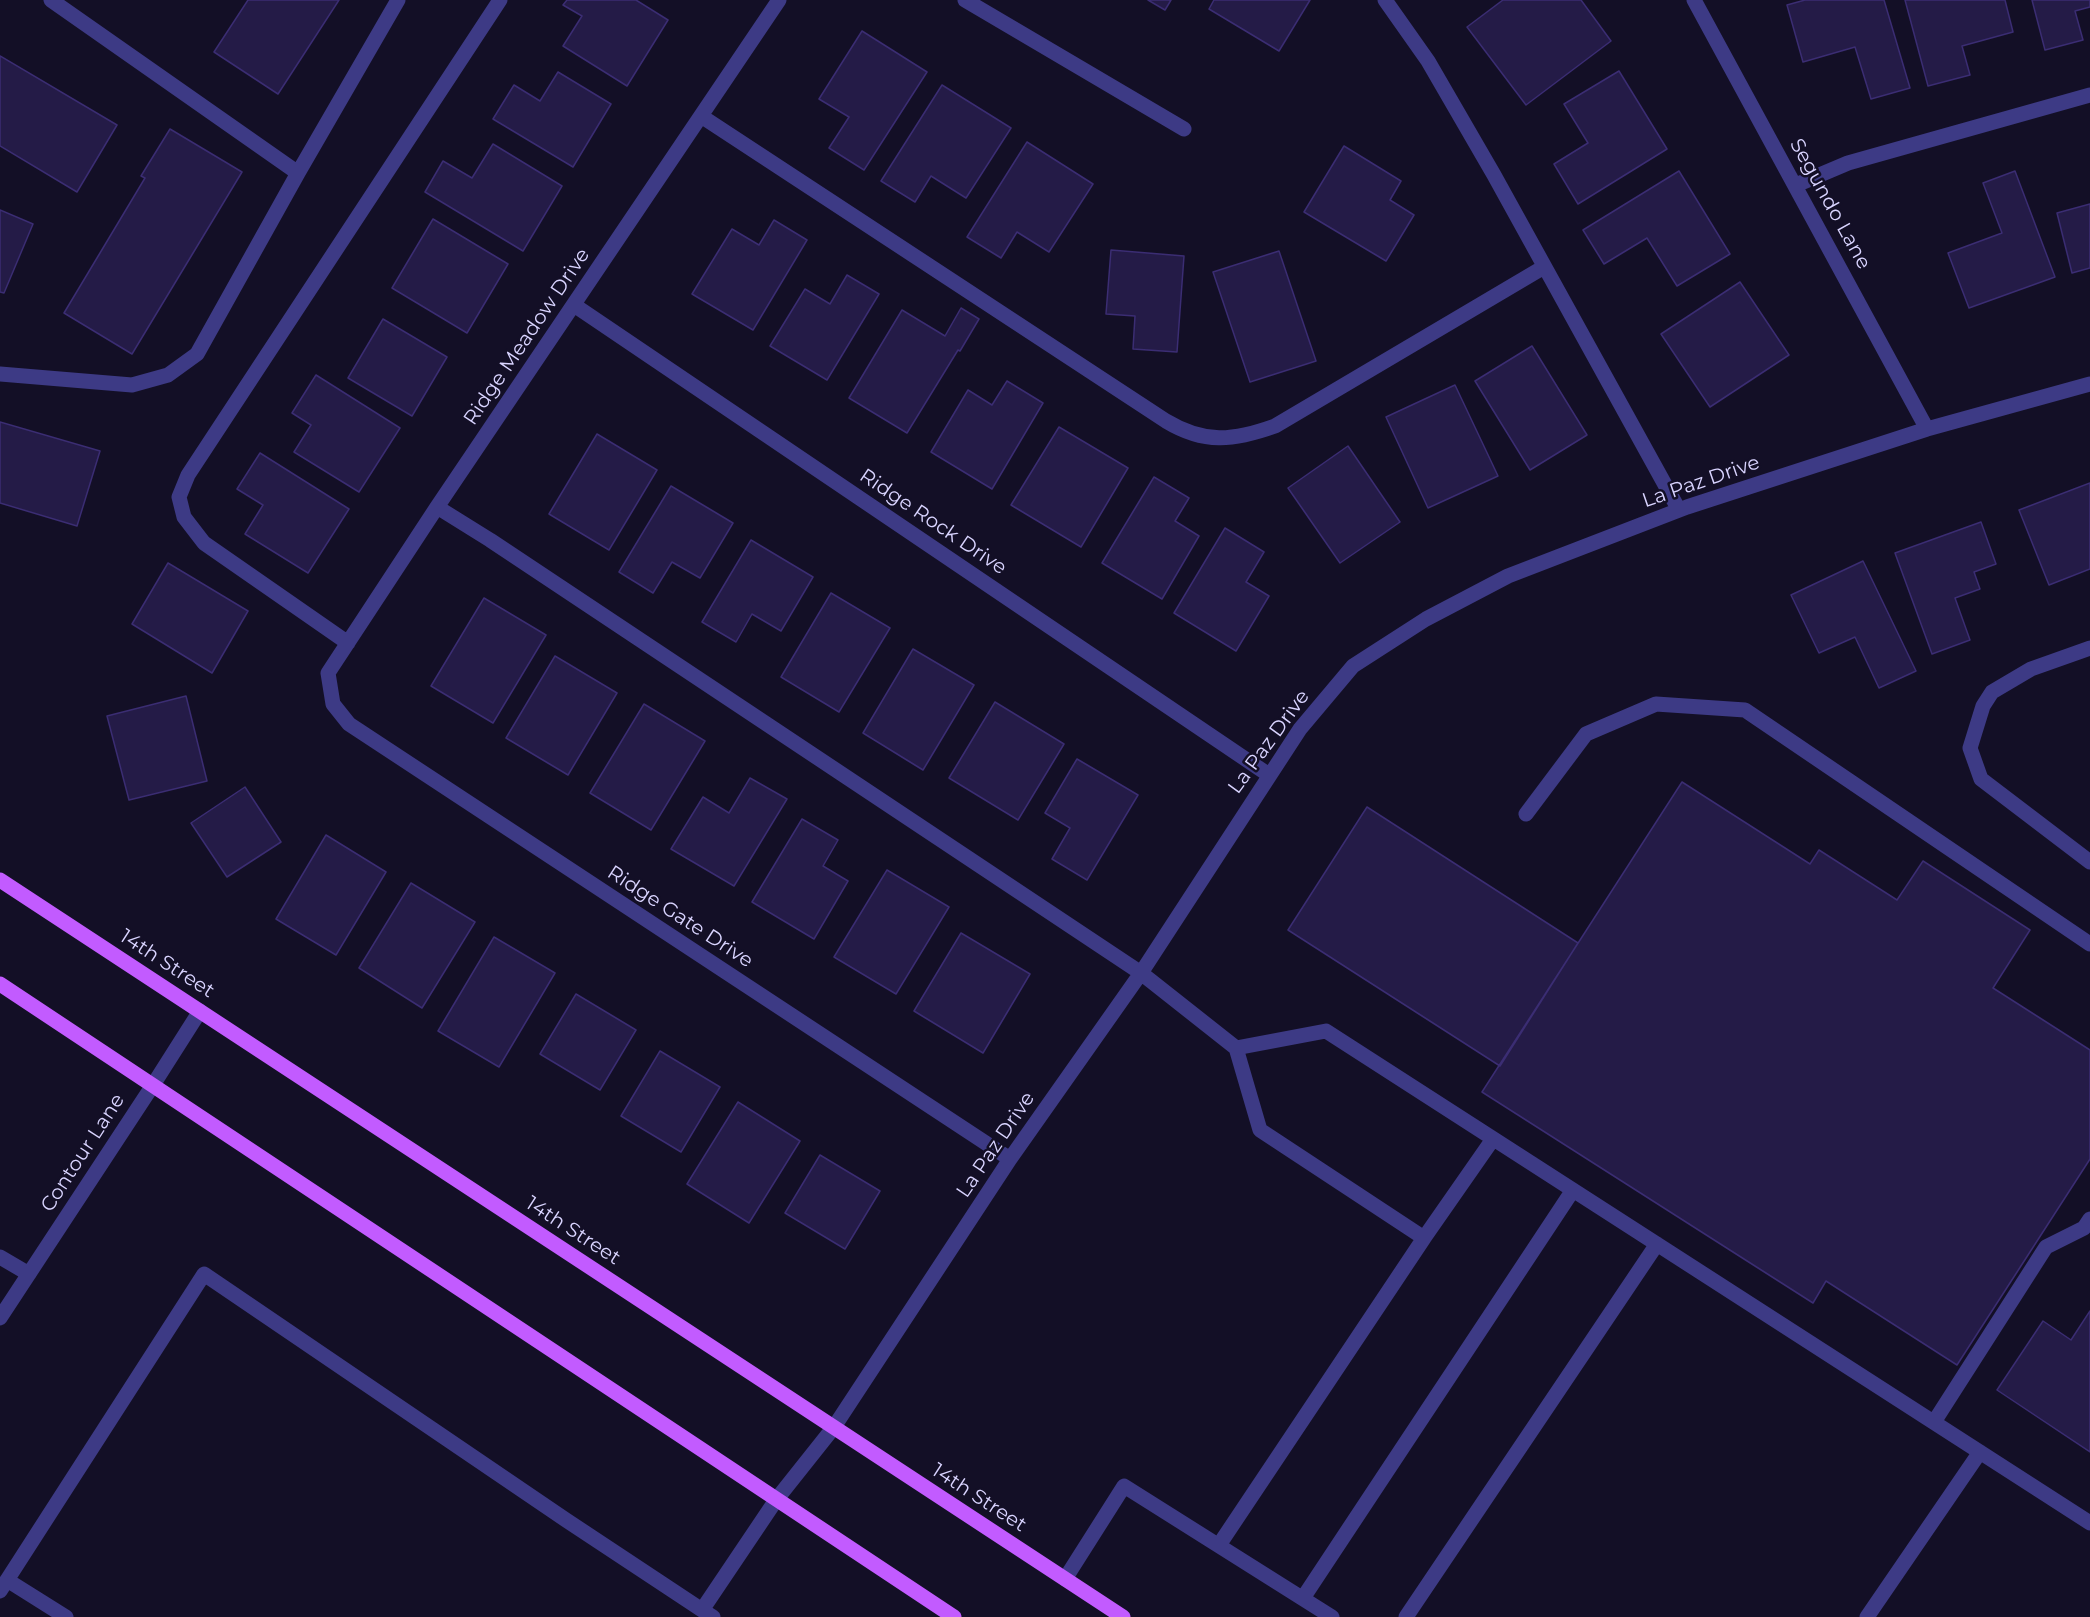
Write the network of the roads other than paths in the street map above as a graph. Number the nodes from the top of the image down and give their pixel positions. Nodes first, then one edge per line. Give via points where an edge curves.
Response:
1 (51, 0) edge
2 (398, 0) edge
3 (500, 0) edge
4 (779, 0) edge
5 (964, 0) edge
6 (1385, 0) edge
7 (1695, 0) edge
8 (2090, 95) edge
9 (701, 116) junction
10 (1184, 129) dead end
11 (298, 173) junction
12 (1796, 185) junction
13 (1544, 267) junction
14 (574, 305) junction
15 (0, 374) edge
16 (2090, 384) edge
17 (1927, 429) junction
18 (437, 507) junction
19 (1679, 510) junction
20 (348, 643) junction
21 (2090, 648) edge
22 (333, 704) joint
23 (1269, 775) junction
24 (1526, 814) dead end
25 (2090, 862) edge
26 (0, 880) edge
27 (2090, 944) edge
28 (1141, 973) junction
29 (0, 984) edge
30 (200, 1011) junction
31 (1236, 1048) junction
32 (153, 1085) junction
33 (1493, 1139) junction
34 (1010, 1159) junction
35 (1573, 1190) junction
36 (2090, 1220) edge
37 (1424, 1238) junction
38 (1657, 1244) junction
39 (0, 1257) edge
40 (29, 1274) junction
41 (0, 1318) edge
42 (1934, 1422) junction
43 (834, 1427) junction
44 (1980, 1452) junction
45 (776, 1500) junction
46 (2090, 1523) edge
47 (1219, 1545) junction
48 (1065, 1579) junction
49 (4, 1586) edge
50 (1303, 1598) junction
51 (708, 1614) edge
52 (66, 1617) edge
53 (954, 1617) edge
54 (1123, 1617) edge
55 (1332, 1617) edge
56 (1406, 1617) edge
57 (1867, 1617) edge

1 - 11 street
2 - 11 street
3 - 20 street via 188,475 178,497 184,517 204,543
4 - 9 street, Ridge Meadow Drive
5 - 10 street
6 - 13 street via 1428,61
7 - 12 street, Segundo Lane
8 - 12 street via 1848,163
9 - 13 street via 1166,421 1202,437 1226,439 1275,426
9 - 14 street, Ridge Meadow Drive
11 - 15 street via 196,354 168,375 132,385
12 - 17 street, Segundo Lane
13 - 19 street
14 - 18 street, Ridge Meadow Drive
14 - 23 street, Ridge Rock Drive
16 - 17 street, La Paz Drive
17 - 19 street, La Paz Drive
18 - 20 street, Ridge Meadow Drive
18 - 28 street
19 - 23 street, La Paz Drive via 1508,576 1426,619 1353,666 1300,729
20 - 22 street, Ridge Meadow Drive via 328,673
21 - 25 street via 2031,669 1992,692 1983,706 1970,748 1981,779
22 - 34 street, Ridge Gate Drive via 349,724
23 - 28 street, La Paz Drive
24 - 27 street via 1586,734 1656,704 1745,710
26 - 30 main road, 14th Street
28 - 31 street
28 - 34 street, La Paz Drive
29 - 32 main road
30 - 32 street, Contour Lane
30 - 43 main road, 14th Street
31 - 33 street via 1326,1031
31 - 37 street via 1260,1130
32 - 40 street, Contour Lane
32 - 45 main road
33 - 35 street
33 - 37 street
34 - 43 street, La Paz Drive
35 - 38 street
35 - 50 street
36 - 42 street via 2084,1228 2046,1247
37 - 47 street
38 - 42 street
38 - 56 street
39 - 40 street
40 - 41 street, Contour Lane
42 - 44 street
43 - 45 street, La Paz Drive
43 - 48 main road, 14th Street
44 - 46 street
44 - 57 street
45 - 51 street, La Paz Drive
45 - 53 main road
47 - 48 street via 1124,1486
47 - 50 street
48 - 54 main road, 14th Street
49 - 51 street via 204,1274
49 - 52 street
50 - 55 street

